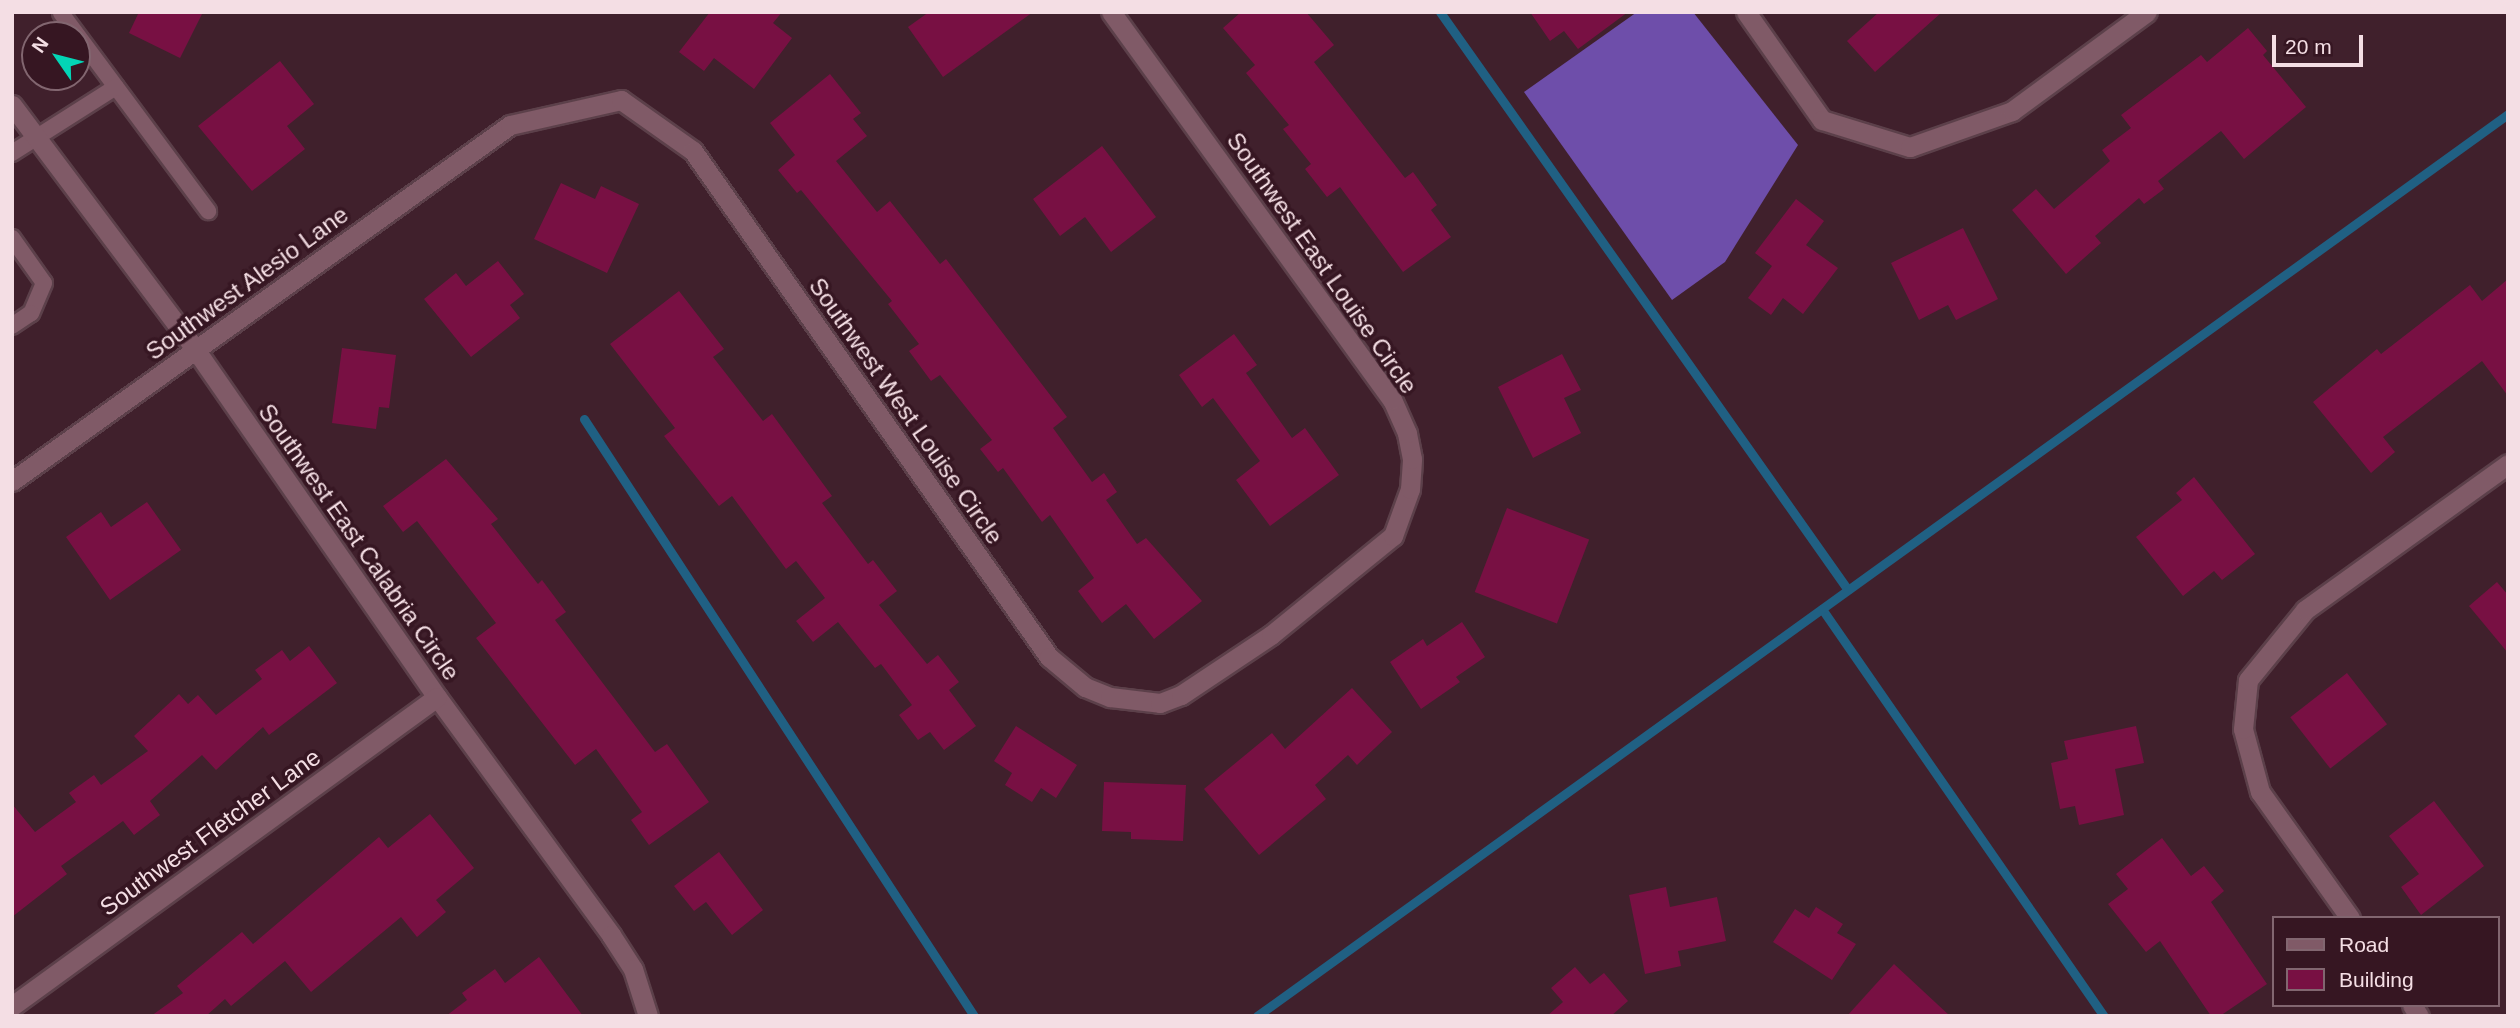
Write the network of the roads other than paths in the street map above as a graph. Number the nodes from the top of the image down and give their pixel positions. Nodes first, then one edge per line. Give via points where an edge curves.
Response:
1 (1111, 12) edge
2 (1746, 12) edge
3 (2147, 12) edge
4 (61, 13) edge
5 (116, 87) junction
6 (12, 105) edge
7 (510, 125) joint
8 (36, 136) junction
9 (12, 153) edge
10 (208, 211) dead end
11 (12, 237) edge
12 (12, 326) edge
13 (195, 349) junction
14 (2508, 464) edge
15 (12, 481) edge
16 (1271, 635) joint
17 (437, 697) junction
18 (2349, 916) edge
19 (12, 1006) edge
20 (648, 1016) edge

1 - 16 street, Southwest East Louise Circle via 1392,400 1407,433 1410,489 1393,536
2 - 3 street via 1822,120 1910,147 2012,111
4 - 5 lane
5 - 8 lane
5 - 10 lane
6 - 8 street, Southwest East Calabria Circle
7 - 13 street, Southwest Alesio Lane
7 - 16 street, Southwest West Louise Circle via 621,100 693,151 1049,657 1085,687 1110,697 1160,703 1181,695
8 - 9 lane
8 - 13 street, Southwest East Calabria Circle
11 - 12 lane via 44,283 31,313
13 - 15 street, Southwest Alesio Lane
13 - 17 street, Southwest East Calabria Circle
14 - 18 street via 2305,610 2248,680 2243,729 2260,792
17 - 19 street, Southwest Fletcher Lane
17 - 20 street, Southwest East Calabria Circle via 611,935 633,969

